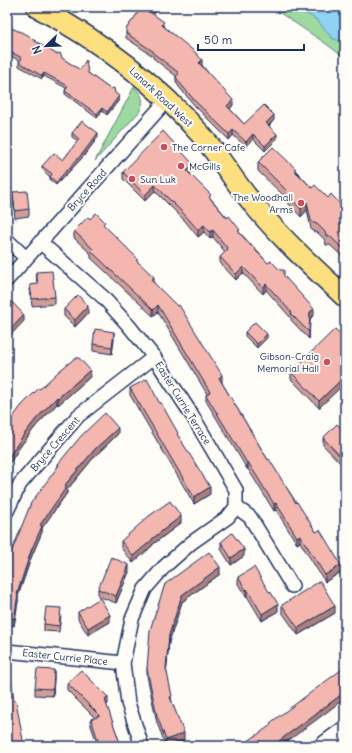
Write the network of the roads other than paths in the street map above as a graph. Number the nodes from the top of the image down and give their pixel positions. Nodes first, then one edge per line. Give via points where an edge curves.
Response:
1 (37, 7) edge
2 (167, 100) junction
3 (7, 240) edge
4 (40, 242) junction
5 (26, 258) junction
6 (7, 280) edge
7 (345, 298) edge
8 (154, 357) junction
9 (236, 506) junction
10 (7, 511) edge
11 (292, 586) dead end
12 (7, 651) edge
13 (123, 663) junction
14 (345, 729) edge
15 (142, 746) edge
16 (322, 746) edge

1 - 2 main road, Lanark Road West via 80,32 117,58
2 - 4 street, Bryce Road
2 - 7 main road, Lanark Road West via 202,137 265,218
3 - 5 street
4 - 5 street, Bryce Road
4 - 8 street, Easter Currie Terrace via 103,297
5 - 6 street, Bryce Road
8 - 9 street, Easter Currie Terrace via 236,490
8 - 10 street, Bryce Crescent via 78,416 20,484
9 - 11 street via 250,517
9 - 13 street via 228,517 191,543 164,567 145,589 132,619
12 - 13 street, Easter Currie Place
13 - 15 street via 128,703
14 - 16 street

